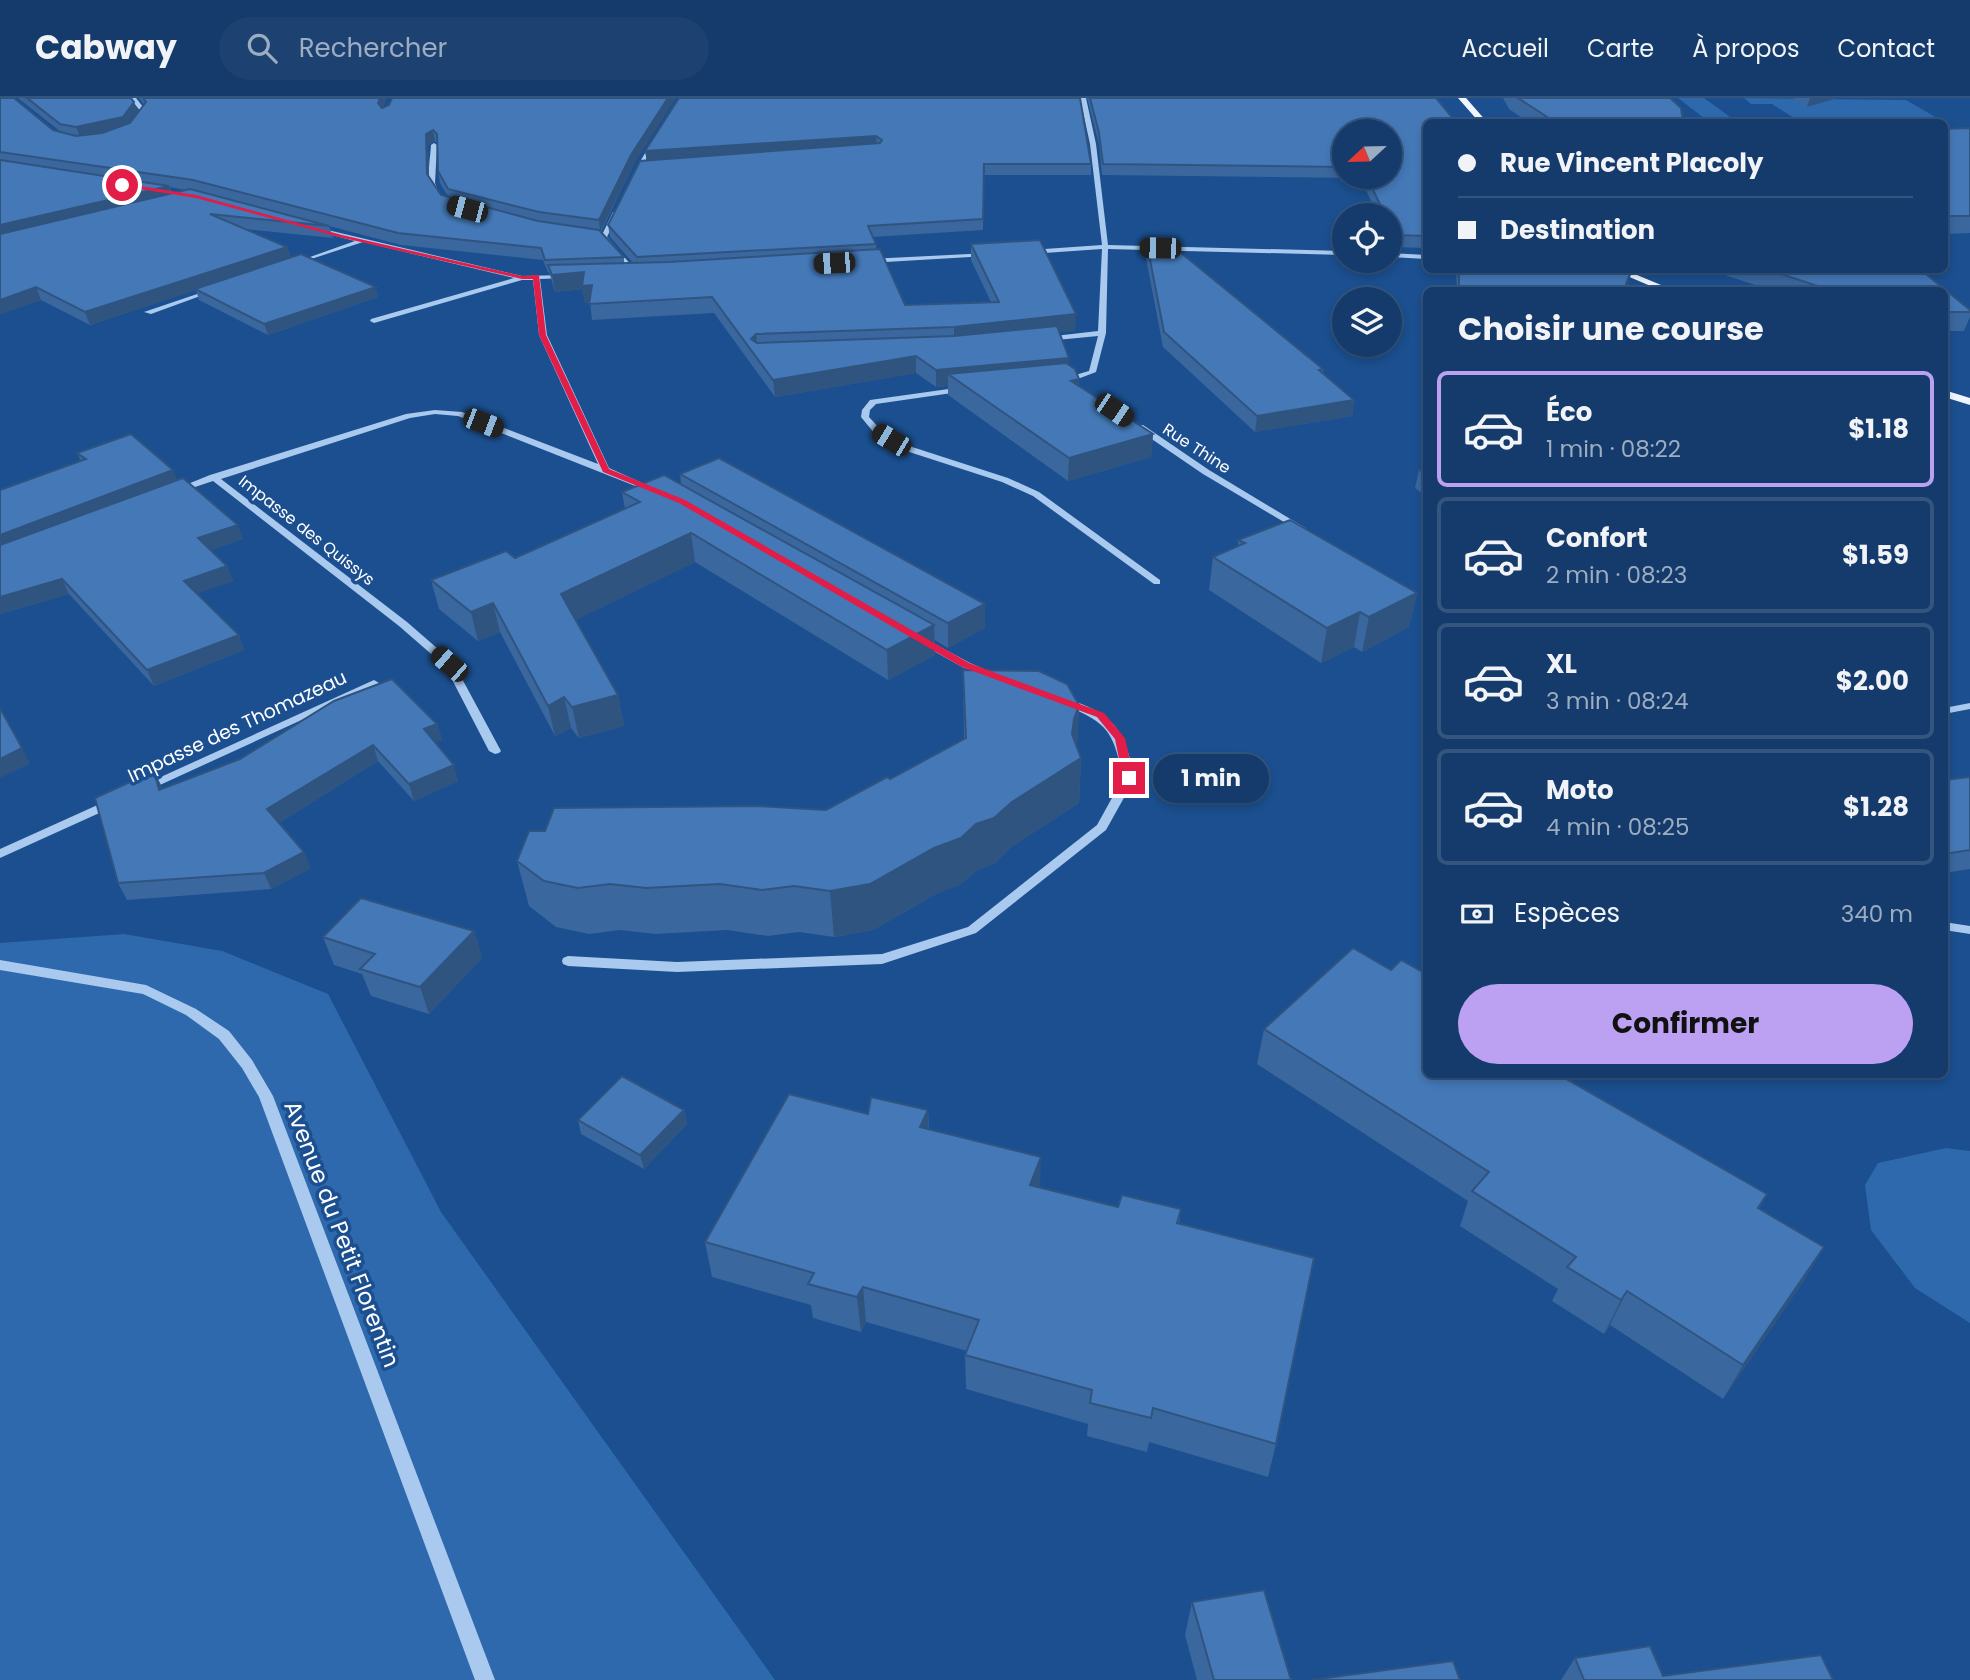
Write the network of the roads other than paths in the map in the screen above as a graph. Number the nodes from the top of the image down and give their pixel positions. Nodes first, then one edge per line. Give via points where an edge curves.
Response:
1 (133, 98) edge
2 (1083, 98) edge
3 (1462, 98) edge
4 (1480, 119) edge
5 (131, 131) edge
6 (656, 137) edge
7 (434, 145) edge
8 (651, 166) edge
9 (638, 167) junction
10 (628, 188) edge
11 (447, 204) edge
12 (617, 208) edge
13 (302, 225) edge
14 (591, 235) edge
15 (604, 237) junction
16 (364, 240) junction
17 (1105, 247) junction
18 (1023, 252) edge
19 (1332, 253) edge
20 (996, 254) edge
21 (1402, 256) edge
22 (1423, 257) edge
23 (861, 262) edge
24 (293, 265) edge
25 (648, 273) edge
26 (1621, 273) edge
27 (624, 274) edge
28 (636, 274) junction
29 (574, 276) edge
30 (536, 277) junction
31 (522, 278) junction
32 (1660, 287) edge
33 (214, 290) edge
34 (148, 312) dead end
35 (374, 321) dead end
36 (1102, 333) junction
37 (1035, 340) edge
38 (1068, 380) junction
39 (1056, 381) edge
40 (1079, 387) edge
41 (969, 388) edge
42 (1948, 394) edge
43 (1970, 402) edge
44 (1137, 426) edge
45 (605, 470) junction
46 (213, 477) junction
47 (162, 496) edge
48 (670, 496) edge
49 (1311, 534) edge
50 (1157, 582) dead end
51 (907, 631) edge
52 (1002, 679) edge
53 (374, 683) edge
54 (1051, 697) edge
55 (1970, 706) edge
56 (1948, 710) edge
57 (495, 751) dead end
58 (0, 854) edge
59 (1948, 927) edge
60 (1970, 930) edge
61 (568, 961) dead end
62 (0, 965) edge
63 (485, 1680) edge

1 - 5 street via 144,112
2 - 17 street
3 - 4 main road
6 - 9 street
7 - 11 street via 432,183 436,197
8 - 9 street
9 - 10 street
12 - 15 street
13 - 16 street
14 - 15 street
15 - 28 street
16 - 24 street
16 - 31 street
17 - 18 street
17 - 19 street
17 - 36 street
20 - 23 street
21 - 22 street
25 - 28 street
26 - 32 main road
27 - 28 street
29 - 30 street
30 - 31 street
30 - 45 street via 542,335
31 - 35 street
33 - 34 street
36 - 37 street
36 - 38 street via 1092,372
38 - 39 street
38 - 40 street
41 - 50 street via 873,402 865,417 878,432 903,447 1036,494
42 - 43 main road
44 - 49 street, Rue Thine
45 - 46 street via 459,414 435,412
45 - 48 street
46 - 47 street, Impasse des Quissys
46 - 57 street, Impasse des Quissys via 449,664
51 - 52 street via 966,665
53 - 58 street, Impasse des Thomazeau
54 - 61 street via 1100,715 1120,738 1129,778 1102,827 972,930 882,959 677,967
55 - 56 street
59 - 60 street
62 - 63 street, Avenue du Petit Florentin via 146,990 224,1035 247,1064 266,1096

